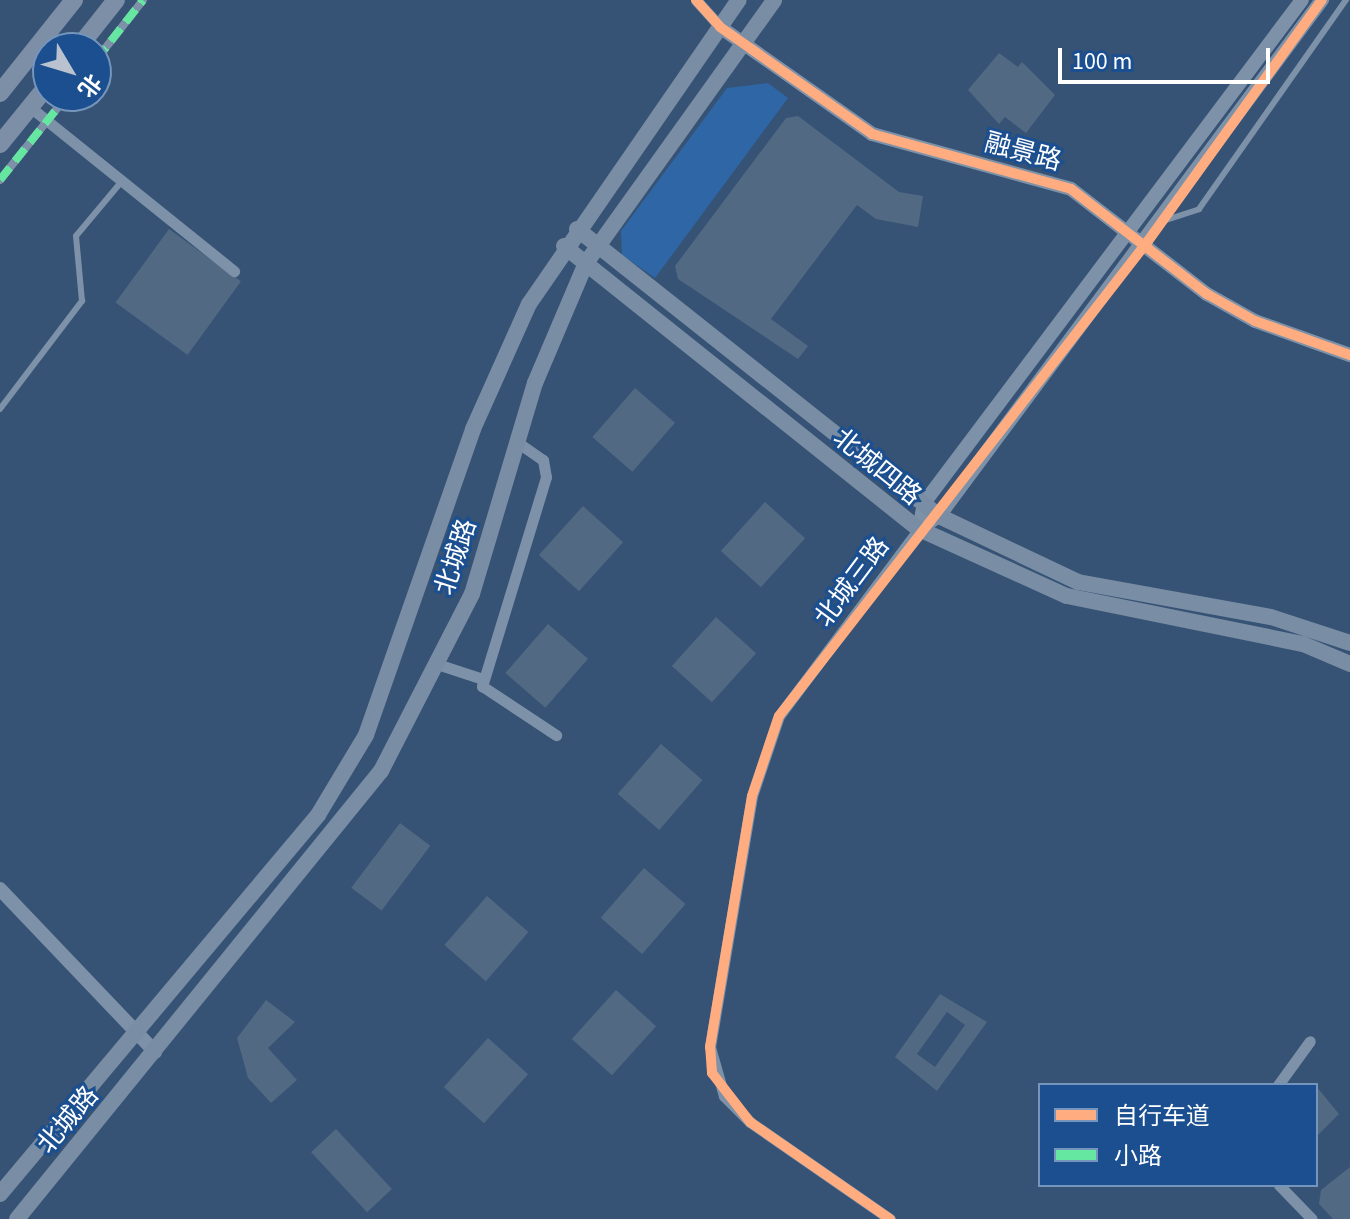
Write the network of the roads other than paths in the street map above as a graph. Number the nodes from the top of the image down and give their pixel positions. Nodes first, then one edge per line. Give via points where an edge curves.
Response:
1 (74, 0) edge
2 (116, 0) edge
3 (143, 0) edge
4 (696, 0) edge
5 (739, 0) edge
6 (774, 0) edge
7 (1302, 0) edge
8 (1322, 0) edge
9 (1346, 0) edge
10 (720, 27) junction
11 (91, 32) edge
12 (112, 40) edge
13 (743, 44) junction
14 (0, 93) edge
15 (32, 105) edge
16 (30, 107) junction
17 (54, 112) edge
18 (47, 121) junction
19 (0, 144) edge
20 (0, 180) edge
21 (122, 181) junction
22 (1163, 221) junction
23 (577, 229) junction
24 (1130, 233) junction
25 (598, 245) junction
26 (564, 246) junction
27 (1144, 246) junction
28 (586, 263) junction
29 (234, 271) dead end
30 (1350, 355) edge
31 (0, 409) edge
32 (517, 442) junction
33 (924, 503) junction
34 (939, 516) junction
35 (919, 529) junction
36 (1350, 643) edge
37 (1350, 664) edge
38 (440, 665) junction
39 (483, 679) junction
40 (556, 735) dead end
41 (0, 889) edge
42 (133, 1030) junction
43 (1310, 1041) dead end
44 (155, 1052) junction
45 (1279, 1083) edge
46 (1281, 1187) edge
47 (0, 1194) edge
48 (17, 1219) edge
49 (890, 1219) edge
50 (1312, 1219) edge

1 - 14 main road
2 - 11 main road
3 - 12 street
4 - 10 street
5 - 10 main road, 北城路
6 - 13 main road, 北城路
7 - 24 street, 北城三路
8 - 22 street, 北城三路
9 - 22 lane via 1199,209
10 - 13 street, 融景路
10 - 23 main road, 北城路
13 - 24 street, 融景路 via 872,134 1056,182
13 - 25 main road, 北城路
15 - 16 main road
16 - 18 street
16 - 19 main road
17 - 18 street
18 - 20 street
18 - 21 street
21 - 29 street
21 - 31 lane via 76,236 82,301
22 - 27 street, 北城三路
23 - 25 main road, 北城四路
23 - 26 main road, 北城路
24 - 27 street, 融景路
24 - 33 street, 北城三路
25 - 28 main road, 北城路
25 - 33 main road, 北城四路
26 - 28 main road, 北城四路
26 - 42 main road, 北城路 via 496,369 366,735 318,815
27 - 30 street, 融景路 via 1255,321
27 - 34 street, 北城三路
28 - 32 main road, 北城路
28 - 35 main road, 北城四路
32 - 38 main road, 北城路 via 472,594
32 - 39 street via 543,460 546,477
33 - 34 main road, 北城四路
33 - 35 street, 北城三路
34 - 35 street, 北城三路
34 - 36 main road, 北城四路 via 1078,582 1271,617
35 - 37 main road, 北城四路 via 1067,596 1303,644
35 - 49 street, 北城三路 via 779,716 752,796 710,1047 724,1096 750,1122
38 - 39 street
38 - 44 main road, 北城路 via 339,829
39 - 40 street via 501,706
41 - 42 street
42 - 44 street
42 - 47 main road, 北城路
43 - 45 street
44 - 48 main road, 北城路
46 - 50 street

